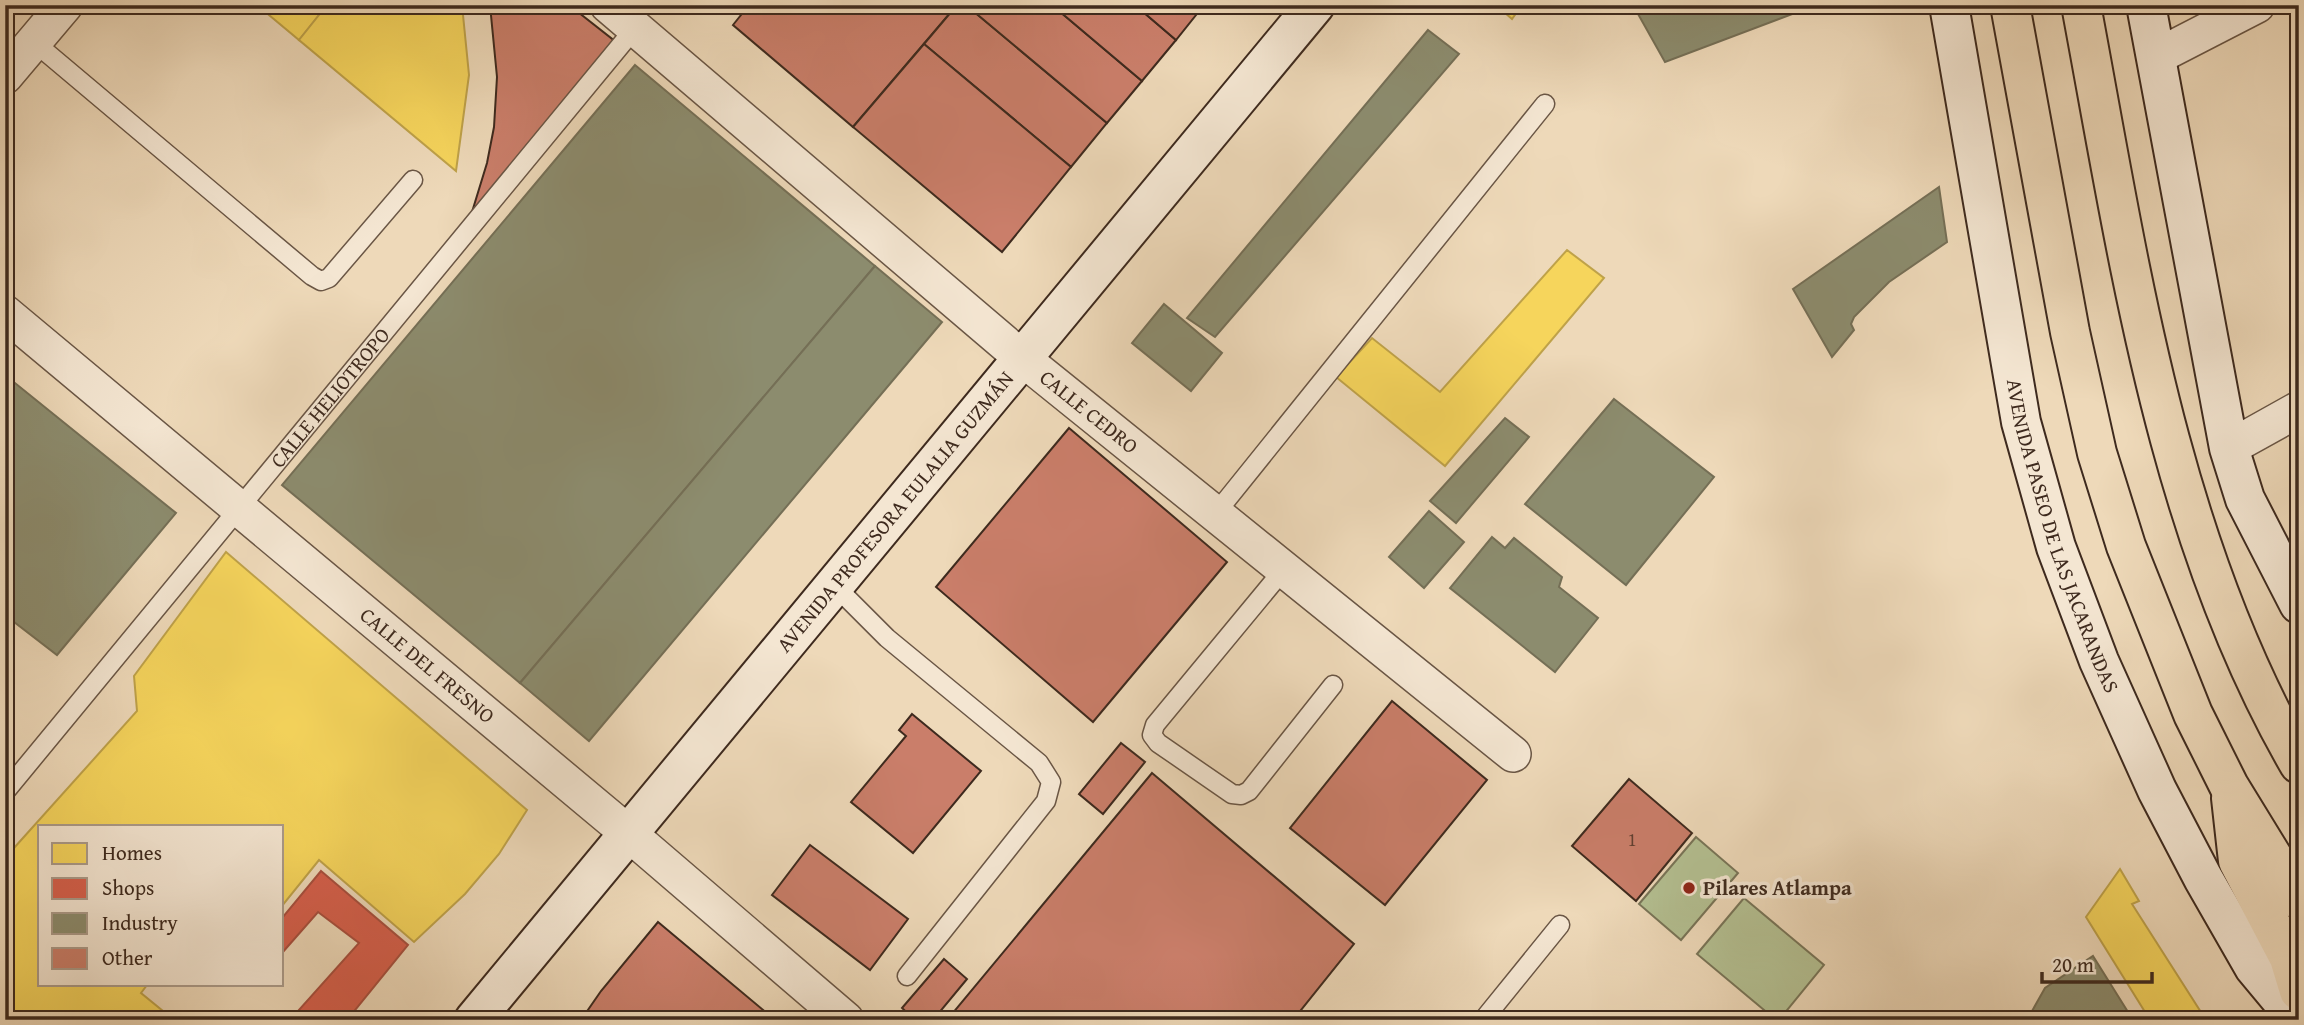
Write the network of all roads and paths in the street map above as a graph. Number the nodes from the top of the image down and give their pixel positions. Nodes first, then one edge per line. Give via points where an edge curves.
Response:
1 (65, 5) edge
2 (608, 5) edge
3 (1315, 5) edge
4 (1949, 5) edge
5 (2010, 5) edge
6 (2081, 5) edge
7 (2146, 5) edge
8 (2257, 5) edge
9 (645, 17) edge
10 (34, 42) junction
11 (2156, 57) junction
12 (5, 76) edge
13 (1545, 104) dead end
14 (413, 180) dead end
15 (5, 313) edge
16 (1022, 358) junction
17 (2299, 409) edge
18 (2229, 448) junction
19 (239, 509) junction
20 (1216, 513) junction
21 (1284, 569) junction
22 (834, 585) junction
23 (2299, 604) edge
24 (1333, 685) dead end
25 (2295, 753) edge
26 (1513, 754) dead end
27 (2229, 786) junction
28 (5, 792) edge
29 (628, 833) junction
30 (2299, 900) edge
31 (1560, 925) dead end
32 (906, 976) dead end
33 (2299, 991) edge
34 (474, 1020) edge
35 (846, 1020) edge
36 (1483, 1020) edge
37 (2298, 1020) edge

1 - 10 street
2 - 9 street, CALLE CEDRO
3 - 16 main road, AVENIDA PROFESORA EULALIA GUZMÁN
4 - 37 main road, AVENIDA PASEO DE LAS JACARANDAS via 2021,422 2056,547 2099,661 2157,790 2254,967
5 - 27 highway via 2097,453 2126,545 2193,714
6 - 25 highway via 2142,321 2185,499 2253,674
7 - 11 main road
8 - 11 street
9 - 16 street, CALLE CEDRO
9 - 19 lane, CALLE HELIOTROPO
10 - 12 street
10 - 14 lane via 321,281 329,278
11 - 18 main road
13 - 20 lane
15 - 19 street, CALLE DEL FRESNO
16 - 20 street, CALLE CEDRO
16 - 22 main road, AVENIDA PROFESORA EULALIA GUZMÁN
17 - 18 street
18 - 23 main road via 2245,499
19 - 28 lane, CALLE HELIOTROPO
19 - 29 street, CALLE DEL FRESNO
20 - 21 street, CALLE CEDRO
21 - 24 lane via 1155,725 1153,735 1232,794 1241,795 1249,791
21 - 26 street, CALLE CEDRO
22 - 29 main road, AVENIDA PROFESORA EULALIA GUZMÁN
22 - 32 lane via 887,638 1039,763 1051,782 1046,801
27 - 30 highway
27 - 33 highway via 2238,861 2289,958
29 - 34 main road, AVENIDA PROFESORA EULALIA GUZMÁN
29 - 35 street, CALLE DEL FRESNO
31 - 36 lane

